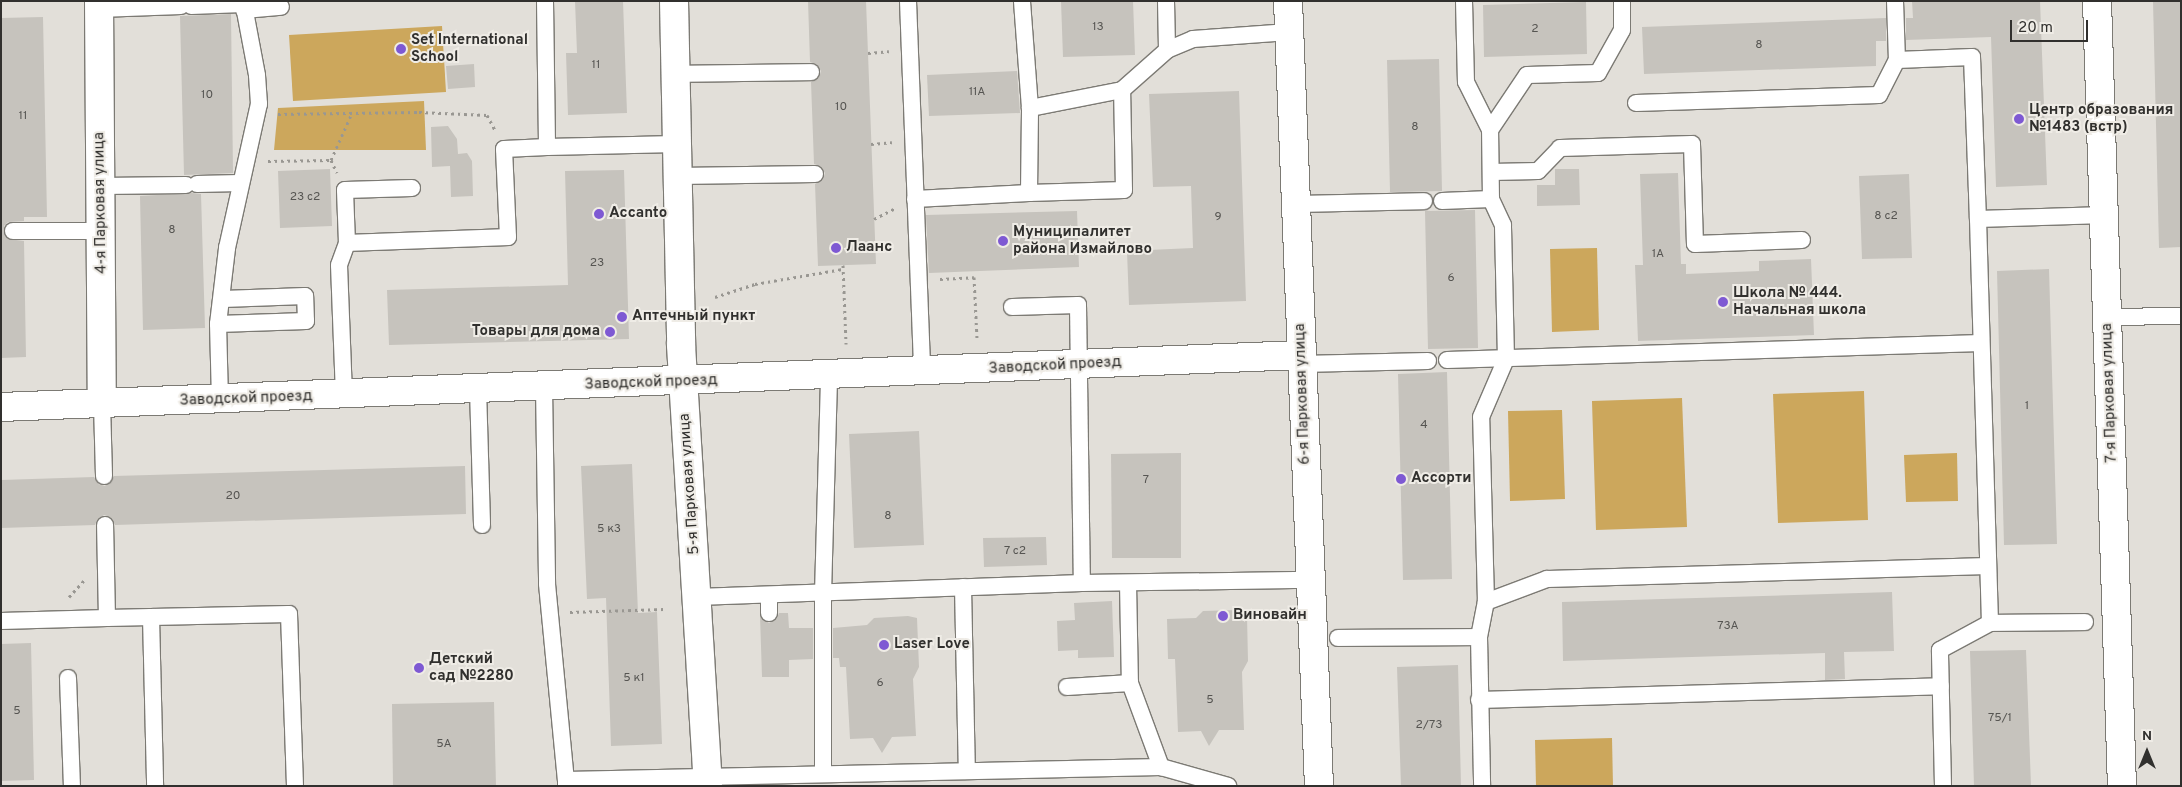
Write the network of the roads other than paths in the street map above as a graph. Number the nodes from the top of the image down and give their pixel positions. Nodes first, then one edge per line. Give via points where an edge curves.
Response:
1 (545, 1) edge
2 (674, 1) edge
3 (908, 1) edge
4 (1022, 1) edge
5 (1166, 1) edge
6 (1288, 1) edge
7 (1464, 1) edge
8 (1622, 1) edge
9 (1894, 1) edge
10 (2098, 1) edge
11 (99, 5) edge
12 (243, 5) edge
13 (281, 8) dead end
14 (1289, 32) junction
15 (1167, 50) junction
16 (1897, 60) junction
17 (811, 72) dead end
18 (675, 74) junction
19 (1122, 90) junction
20 (1636, 103) dead end
21 (1030, 108) junction
22 (1490, 130) junction
23 (676, 144) junction
24 (546, 148) junction
25 (1491, 172) junction
26 (815, 174) dead end
27 (677, 176) junction
28 (240, 183) junction
29 (101, 186) junction
30 (412, 188) dead end
31 (1029, 193) junction
32 (915, 199) junction
33 (1492, 200) junction
34 (1424, 201) dead end
35 (1442, 201) dead end
36 (1295, 204) junction
37 (2105, 215) junction
38 (1978, 219) junction
39 (13, 231) dead end
40 (102, 231) junction
41 (1802, 240) dead end
42 (347, 243) junction
43 (223, 299) junction
44 (1012, 307) dead end
45 (2181, 316) edge
46 (2108, 317) junction
47 (218, 324) junction
48 (1982, 343) junction
49 (1300, 359) junction
50 (1506, 359) junction
51 (1446, 360) dead end
52 (1428, 361) dead end
53 (1080, 365) junction
54 (922, 372) junction
55 (829, 376) junction
56 (683, 382) junction
57 (544, 387) junction
58 (478, 389) junction
59 (344, 395) junction
60 (220, 400) junction
61 (102, 404) junction
62 (1, 407) edge
63 (104, 476) dead end
64 (105, 525) dead end
65 (482, 525) dead end
66 (1988, 566) junction
67 (1311, 580) junction
68 (1128, 582) junction
69 (1082, 583) junction
70 (963, 587) junction
71 (823, 594) junction
72 (769, 596) junction
73 (697, 597) junction
74 (1486, 602) junction
75 (769, 613) dead end
76 (150, 617) junction
77 (107, 618) junction
78 (1, 621) edge
79 (2084, 622) dead end
80 (1990, 623) junction
81 (1478, 637) junction
82 (1338, 638) dead end
83 (68, 678) dead end
84 (1130, 684) junction
85 (1941, 686) junction
86 (1067, 687) dead end
87 (1479, 700) junction
88 (1161, 767) junction
89 (967, 771) junction
90 (823, 773) junction
91 (912, 779) edge
92 (708, 782) edge
93 (566, 783) edge
94 (72, 786) edge
95 (155, 786) edge
96 (295, 786) edge
97 (1228, 786) edge
98 (1319, 786) edge
99 (1482, 786) edge
100 (1943, 786) edge
101 (2122, 786) edge

1 - 24 lane
2 - 18 street, 5-я Парковая улица
3 - 32 lane
4 - 21 lane
5 - 15 lane
6 - 14 street, 6-я Парковая улица
7 - 22 lane via 1466,82
8 - 22 lane via 1622,30 1598,73 1527,75
9 - 16 lane
10 - 37 street, 7-я Парковая улица
11 - 12 lane
11 - 29 street, 4-я Парковая улица
12 - 13 lane
12 - 28 lane via 257,75 258,110 248,162
14 - 15 lane via 1193,39
14 - 36 street, 6-я Парковая улица
15 - 19 lane
16 - 20 lane via 1879,95
16 - 38 lane via 1972,57
17 - 18 lane
18 - 23 street, 5-я Парковая улица
19 - 21 lane
19 - 31 lane via 1124,190
21 - 31 lane
22 - 25 lane
23 - 24 lane
23 - 27 street, 5-я Парковая улица
24 - 42 lane via 504,149 508,237
25 - 33 lane
25 - 41 lane via 1538,171 1560,148 1692,144 1695,244
26 - 27 lane
27 - 56 street, 5-я Парковая улица
28 - 29 lane
28 - 43 lane via 227,248
29 - 40 street, 4-я Парковая улица
30 - 42 lane via 345,190
31 - 32 lane
32 - 54 lane
33 - 35 lane
33 - 50 lane via 1503,225
34 - 36 lane
36 - 49 street, 6-я Парковая улица
37 - 38 lane
37 - 46 street, 7-я Парковая улица
38 - 48 lane
39 - 40 lane
40 - 61 street, 4-я Парковая улица
42 - 59 lane via 338,265
43 - 47 lane
43 - 47 lane via 305,296 306,321
44 - 53 lane via 1078,305
45 - 46 lane
46 - 101 street, 7-я Парковая улица
47 - 60 lane
48 - 50 lane
48 - 66 lane
49 - 52 lane
49 - 53 street, Заводской проезд
49 - 67 street, 6-я Парковая улица
50 - 51 lane
50 - 74 lane via 1481,417
53 - 54 street, Заводской проезд
53 - 69 lane
54 - 55 street, Заводской проезд
55 - 56 street, Заводской проезд
55 - 71 lane
56 - 57 street, Заводской проезд
56 - 73 street, 5-я Парковая улица
57 - 58 street, Заводской проезд
57 - 93 lane via 550,612
58 - 59 street, Заводской проезд
58 - 65 lane
59 - 60 street, Заводской проезд
60 - 61 street, Заводской проезд
61 - 62 street, Заводской проезд
61 - 63 lane
64 - 77 lane
66 - 74 lane via 1547,580
66 - 80 lane
67 - 68 lane
67 - 98 street, 6-я Парковая улица
68 - 69 lane
68 - 84 lane
69 - 70 lane
70 - 71 lane
70 - 89 lane
71 - 72 lane
71 - 90 lane
72 - 73 lane
72 - 75 lane
73 - 92 street, 5-я Парковая улица
74 - 81 lane
76 - 77 lane
76 - 95 lane
76 - 96 lane via 289,614
77 - 78 lane
79 - 80 lane
80 - 85 lane via 1940,650
81 - 82 lane
81 - 87 lane
83 - 94 lane
84 - 86 lane
84 - 88 lane
85 - 87 lane
85 - 100 lane
87 - 99 lane
88 - 89 lane
88 - 97 lane
89 - 91 lane
90 - 91 lane
90 - 92 lane
92 - 93 lane

